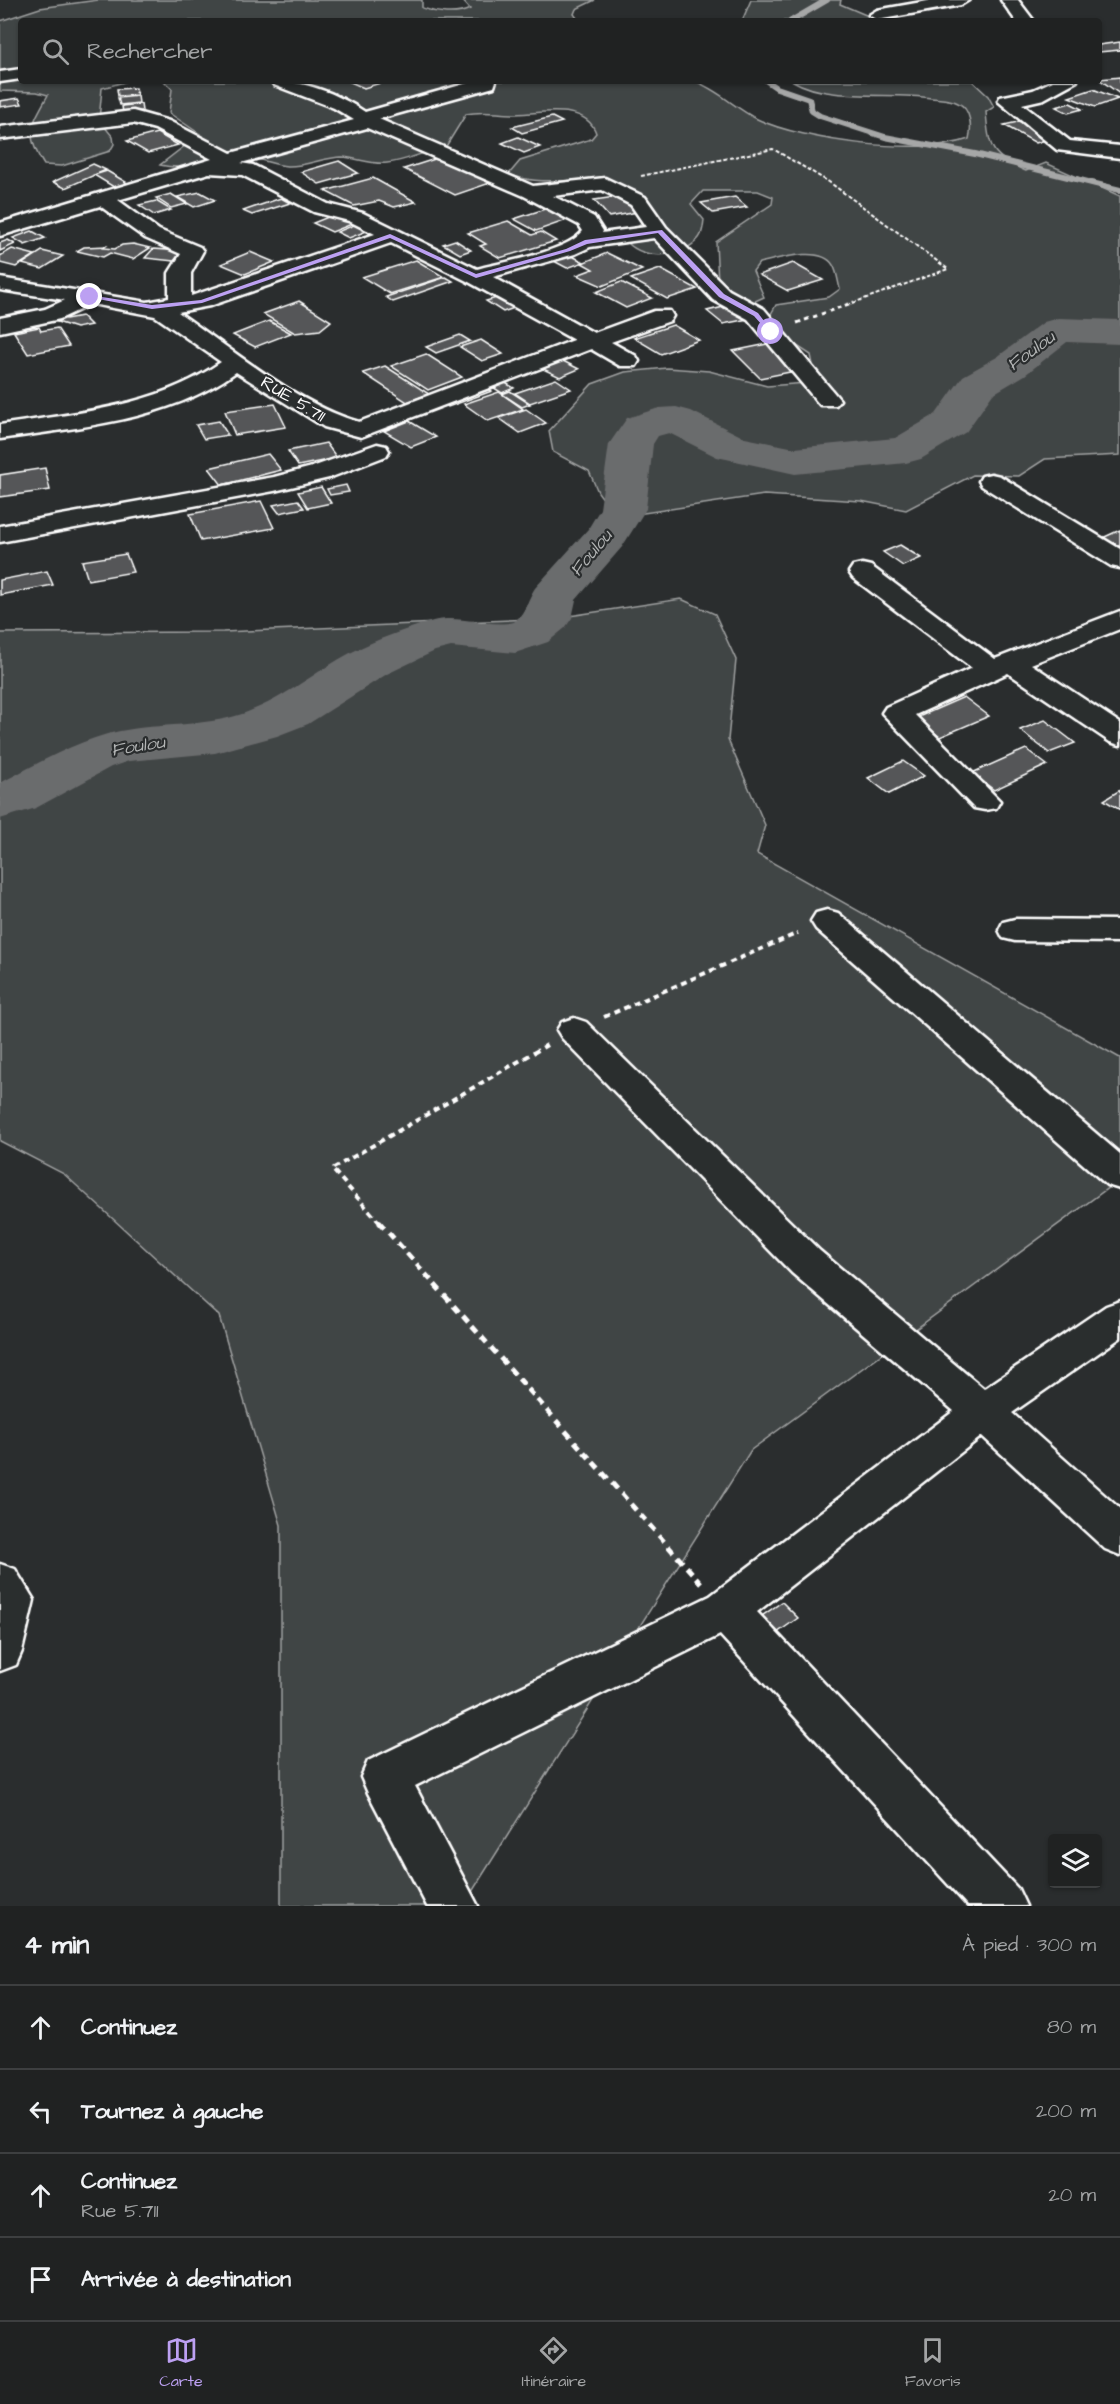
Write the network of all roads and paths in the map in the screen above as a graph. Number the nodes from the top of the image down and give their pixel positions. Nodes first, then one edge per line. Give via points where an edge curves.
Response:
1 (961, 0) edge
2 (1009, 0) edge
3 (877, 15) dead end
4 (1023, 18) edge
5 (18, 74) edge
6 (0, 77) edge
7 (288, 84) edge
8 (485, 84) edge
9 (1061, 84) edge
10 (366, 120) junction
11 (0, 133) edge
12 (1120, 152) edge
13 (219, 164) junction
14 (605, 184) junction
15 (531, 192) junction
16 (103, 200) junction
17 (0, 230) edge
18 (660, 231) junction
19 (390, 236) junction
20 (585, 242) junction
21 (476, 276) junction
22 (0, 284) edge
23 (90, 297) junction
24 (180, 306) junction
25 (152, 307) junction
26 (662, 316) dead end
27 (0, 325) edge
28 (771, 332) junction
29 (592, 340) junction
30 (628, 361) dead end
31 (235, 362) junction
32 (828, 399) dead end
33 (362, 430) junction
34 (0, 432) edge
35 (990, 482) dead end
36 (0, 534) edge
37 (1120, 560) edge
38 (862, 572) dead end
39 (1120, 619) edge
40 (1001, 666) junction
41 (1120, 736) edge
42 (985, 801) dead end
43 (827, 921) joint
44 (1015, 930) dead end
45 (1120, 931) edge
46 (574, 1030) junction
47 (1120, 1175) edge
48 (1120, 1317) edge
49 (983, 1412) junction
50 (1120, 1536) edge
51 (0, 1583) edge
52 (726, 1610) junction
53 (0, 1651) edge
54 (453, 1906) edge
55 (1001, 1906) edge

1 - 3 street
2 - 4 street
5 - 6 street
7 - 10 street via 341,104
8 - 10 street
9 - 12 street via 1006,101 1064,146
10 - 13 street
10 - 15 street
11 - 13 street via 133,117 162,125
13 - 16 street
13 - 19 street via 246,169 321,208 356,217
14 - 15 street
14 - 18 street via 638,201
14 - 28 path via 773,149 829,182 948,269
15 - 20 street via 587,221 593,231
16 - 17 street
16 - 24 street via 152,234 193,251 180,273
18 - 20 street
18 - 28 street via 721,295 756,314
19 - 21 street
19 - 24 street
20 - 21 street
21 - 29 street
22 - 23 street, RUE 5.711
23 - 25 street, RUE 5.711
23 - 27 street via 52,314
24 - 25 street
25 - 31 street, RUE 5.711 via 178,320
26 - 29 street
28 - 32 street
29 - 30 street
29 - 33 street
31 - 33 street, RUE 5.711 via 332,422
31 - 34 street via 207,381 161,400
33 - 36 street via 387,456 274,484
35 - 37 street
38 - 40 street
39 - 40 street
40 - 41 street
40 - 42 street via 896,713
43 - 46 path
43 - 47 street
44 - 45 street
46 - 49 street via 806,1262
46 - 52 path via 332,1169
48 - 49 street
49 - 50 street
49 - 52 street
51 - 53 street via 12,1600
52 - 54 street via 385,1777
52 - 55 street

